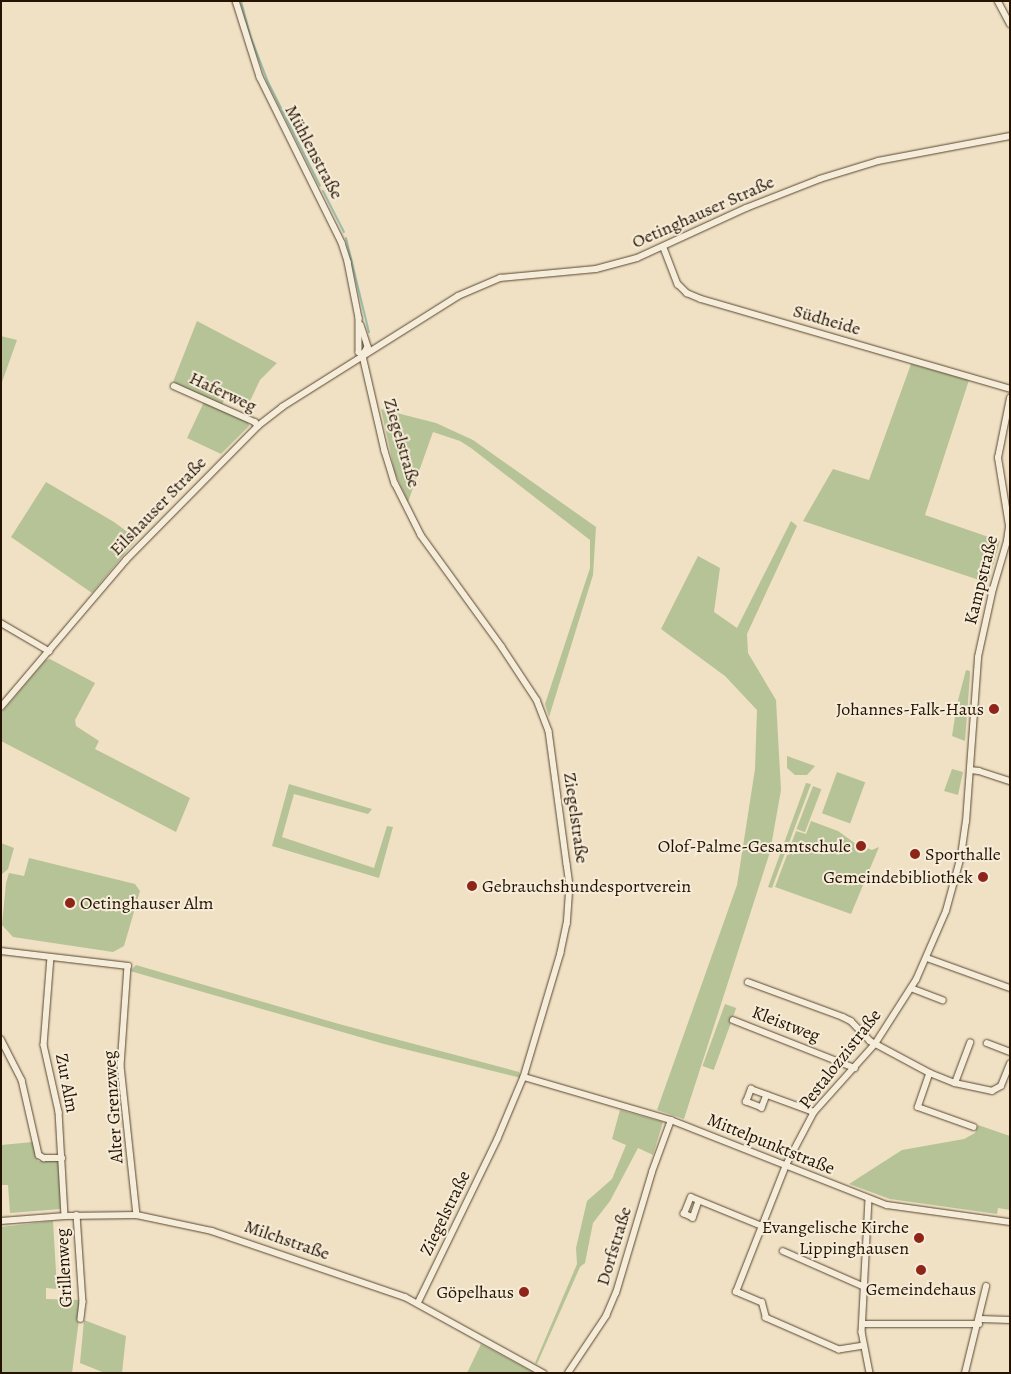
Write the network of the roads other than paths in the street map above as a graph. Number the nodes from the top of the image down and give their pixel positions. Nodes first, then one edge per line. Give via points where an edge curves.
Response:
1 (236, 1) edge
2 (998, 1) edge
3 (1010, 24) edge
4 (1010, 136) edge
5 (664, 248) junction
6 (363, 356) junction
7 (174, 386) dead end
8 (1010, 389) edge
9 (1010, 398) edge
10 (258, 426) junction
11 (1, 623) edge
12 (49, 652) junction
13 (1, 707) edge
14 (970, 770) junction
15 (1010, 781) edge
16 (1, 951) edge
17 (51, 957) junction
18 (927, 958) junction
19 (748, 982) dead end
20 (911, 988) junction
21 (1010, 988) edge
22 (943, 1000) dead end
23 (733, 1020) dead end
24 (1, 1038) edge
25 (970, 1043) dead end
26 (987, 1043) dead end
27 (875, 1044) junction
28 (1010, 1052) edge
29 (1010, 1064) edge
30 (855, 1068) junction
31 (930, 1073) junction
32 (524, 1077) junction
33 (955, 1083) junction
34 (767, 1094) dead end
35 (814, 1112) junction
36 (670, 1120) junction
37 (974, 1128) dead end
38 (62, 1158) junction
39 (786, 1165) junction
40 (870, 1199) junction
41 (699, 1201) dead end
42 (77, 1215) junction
43 (137, 1215) junction
44 (65, 1216) junction
45 (1, 1221) edge
46 (1010, 1222) edge
47 (762, 1226) junction
48 (783, 1251) dead end
49 (864, 1287) junction
50 (986, 1287) dead end
51 (418, 1304) junction
52 (81, 1319) dead end
53 (1010, 1320) edge
54 (979, 1322) junction
55 (863, 1324) junction
56 (864, 1346) junction
57 (543, 1373) edge
58 (568, 1373) edge
59 (870, 1373) edge
60 (965, 1373) edge

1 - 6 street, Mühlenstraße via 260,77 342,243 359,318 359,352
2 - 3 street
4 - 5 street, Oetinghauser Straße via 878,161 836,174 754,205
5 - 6 street, Oetinghauser Straße via 596,268 500,278 458,296
5 - 8 street, Südheide via 678,284 700,299
6 - 10 street, Eilshauser Straße
6 - 32 street, Ziegelstraße via 385,451 395,483 412,519 537,700 549,731 568,864 567,924
7 - 10 street, Haferweg
9 - 14 street, Kampstraße via 998,458 1009,526 978,658
10 - 12 street, Eilshauser Straße via 126,560
11 - 12 street
12 - 13 street, Eilshauser Straße
14 - 15 street
14 - 18 street, Pestalozzistraße via 960,861 946,911
16 - 17 street
17 - 38 street, Zur Alm via 44,1045 59,1112
17 - 43 street, Alter Grenzweg via 128,966 121,1066
18 - 20 street, Pestalozzistraße
18 - 21 street
19 - 27 street via 844,1017
20 - 22 street
20 - 27 street, Pestalozzistraße
23 - 30 street, Kleistweg
24 - 38 street via 22,1080 39,1155
25 - 33 street
26 - 28 street
27 - 30 street, Pestalozzistraße
27 - 31 street
29 - 33 street via 1001,1086 992,1091
30 - 35 street, Pestalozzistraße
31 - 33 street
31 - 37 street via 918,1107
32 - 36 street, Mittelpunktstraße
32 - 51 street, Ziegelstraße via 498,1139
34 - 35 street
35 - 39 street, Pestalozzistraße
36 - 39 street, Mittelpunktstraße
36 - 58 street, Dorfstraße via 616,1293 606,1316
38 - 44 street, Zur Alm
39 - 40 street, Mittelpunktstraße
39 - 47 street, Pestalozzistraße
40 - 46 street, Mittelpunktstraße via 887,1205
40 - 49 street
41 - 47 street
42 - 43 street, Milchstraße
42 - 44 street, Milchstraße
42 - 52 street, Grillenweg via 83,1302
43 - 51 street, Milchstraße via 176,1221 238,1239 386,1289
44 - 45 street, Milchstraße
47 - 56 street, Pestalozzistraße via 736,1292 762,1303 766,1318 840,1350
48 - 49 street
49 - 55 street
50 - 54 street
51 - 57 street, Milchstraße
53 - 54 street
54 - 55 street
54 - 60 street
55 - 56 street
56 - 59 street

